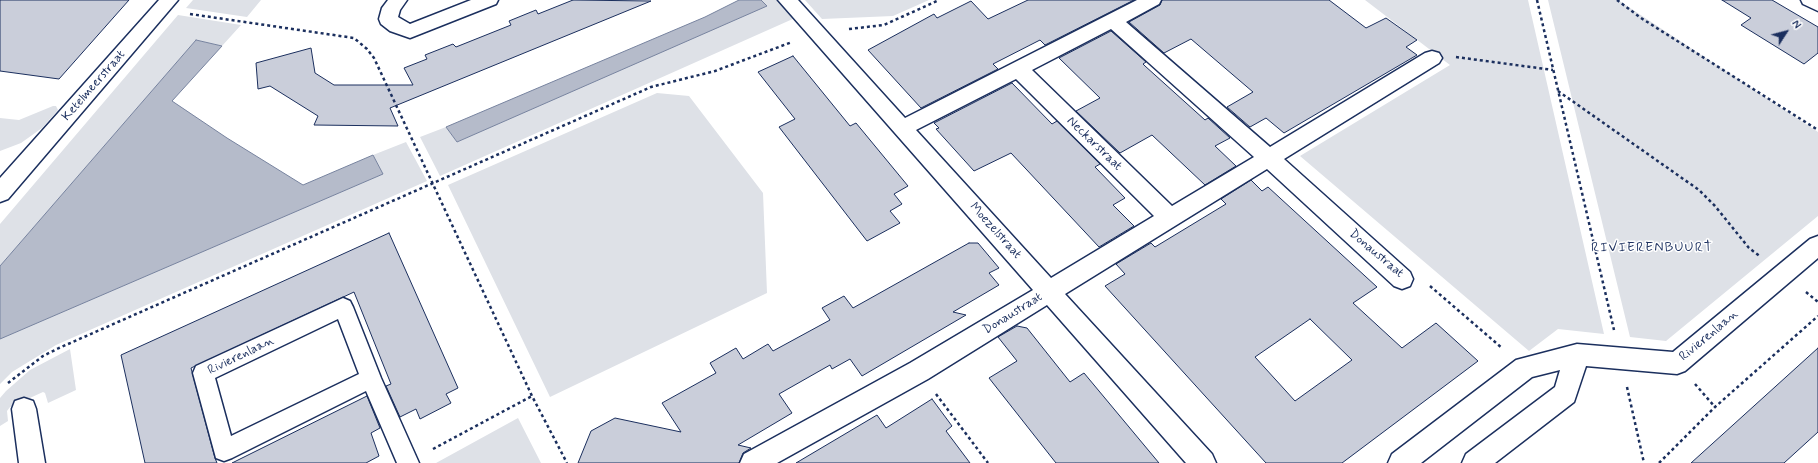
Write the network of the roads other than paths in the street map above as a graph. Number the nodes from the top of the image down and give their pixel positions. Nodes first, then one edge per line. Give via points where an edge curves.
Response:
1 (398, 0) edge
2 (489, 0) edge
3 (788, 0) edge
4 (1152, 0) edge
5 (1810, 0) edge
6 (165, 5) edge
7 (1818, 5) edge
8 (1112, 20) junction
9 (1432, 58) road end
10 (1018, 69) junction
11 (903, 128) junction
12 (1269, 158) junction
13 (9, 170) edge
14 (0, 193) edge
15 (1170, 218) junction
16 (1818, 245) edge
17 (1402, 279) road end
18 (1049, 292) junction
19 (1576, 355) junction
20 (371, 378) junction
21 (24, 409) dead end
22 (32, 463) edge
23 (408, 463) edge
24 (753, 463) edge
25 (1203, 463) edge
26 (1401, 463) edge
27 (1475, 463) edge

1 - 2 street via 391,8 388,19 410,31
3 - 11 street, Moezelstraat
4 - 8 street
5 - 7 street
6 - 13 street, Ketelmeerstraat
8 - 10 street
8 - 12 street
9 - 12 street, Donaustraat
10 - 11 street
10 - 15 street, Neckarstraat
11 - 18 street, Moezelstraat
12 - 15 street, Donaustraat
12 - 17 street, Donaustraat
13 - 14 street, Ketelmeerstraat
15 - 18 street, Donaustraat
16 - 19 street, Rivierenlaan via 1677,362
18 - 24 street, Donaustraat via 919,372
18 - 25 street, Moezelstraat
19 - 26 street, Rivierenlaan via 1525,368
19 - 27 street via 1565,394
20 - 20 lane, Rivierenlaan via 224,451 203,372 343,307
20 - 23 lane, Rivierenlaan
21 - 22 street

